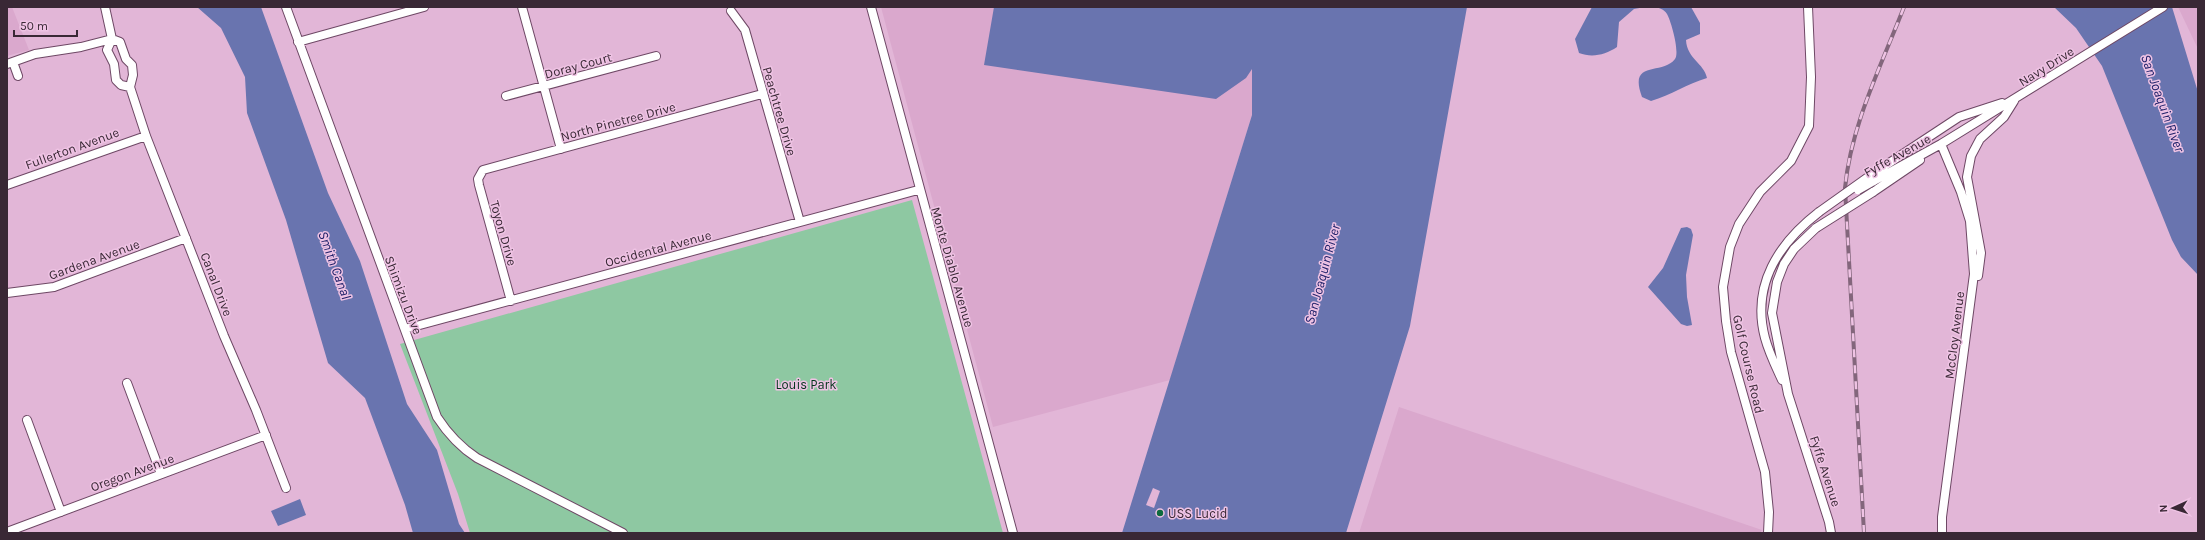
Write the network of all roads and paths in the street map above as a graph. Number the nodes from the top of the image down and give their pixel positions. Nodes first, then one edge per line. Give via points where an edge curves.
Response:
1 (105, 7) edge
2 (286, 7) edge
3 (424, 7) edge
4 (522, 7) edge
5 (871, 7) edge
6 (1808, 7) edge
7 (2163, 7) edge
8 (732, 11) dead end
9 (112, 39) junction
10 (298, 42) junction
11 (656, 56) dead end
12 (126, 59) junction
13 (10, 63) edge
14 (114, 64) junction
15 (18, 76) dead end
16 (130, 87) junction
17 (544, 87) junction
18 (762, 94) junction
19 (506, 96) dead end
20 (2016, 99) junction
21 (146, 136) junction
22 (1941, 144) junction
23 (561, 149) junction
24 (482, 173) joint
25 (1872, 178) junction
26 (7, 185) edge
27 (918, 190) junction
28 (800, 222) junction
29 (186, 238) junction
30 (7, 293) edge
31 (511, 300) junction
32 (1970, 313) junction
33 (405, 329) junction
34 (127, 383) dead end
35 (1788, 394) junction
36 (27, 420) dead end
37 (266, 435) junction
38 (161, 474) junction
39 (286, 488) dead end
40 (61, 512) junction
41 (7, 532) edge
42 (623, 533) edge
43 (1013, 533) edge
44 (1768, 533) edge
45 (1831, 533) edge
46 (1942, 533) edge

1 - 9 street, Canal Drive
2 - 10 street, Shimizu Drive
3 - 10 street
4 - 17 street
5 - 27 street, Monte Diablo Avenue
6 - 44 street, Golf Course Road via 1811,77 1809,126 1791,161 1760,192 1739,224 1730,247 1723,287 1731,352 1764,472 1769,512
7 - 20 street, Navy Drive
8 - 18 street, Peachtree Drive via 745,30
9 - 12 street, Canal Drive via 120,42
9 - 13 street via 40,53
9 - 14 street, Canal Drive via 107,50
10 - 33 street, Shimizu Drive
11 - 17 street, Doray Court
12 - 14 street
12 - 16 street, Canal Drive via 132,65
13 - 15 street
14 - 16 street, Canal Drive via 116,80 121,85
16 - 21 street, Canal Drive
17 - 19 street, Doray Court
17 - 23 street
18 - 23 street, North Pinetree Drive
18 - 28 street, Peachtree Drive
20 - 22 street, Navy Drive
20 - 25 street via 1959,117
20 - 32 street via 2004,117 1980,139 1971,156 1967,177 1981,252 1977,287
21 - 26 street, Fullerton Avenue
21 - 29 street, Canal Drive
22 - 25 street, Fyffe Avenue
22 - 32 street, McCloy Avenue via 1970,221 1974,274
22 - 35 street, Fyffe Avenue, bridge via 1898,177 1816,228 1794,249 1784,264 1774,297 1774,329
23 - 24 street, North Pinetree Drive via 488,167
24 - 31 street, Toyon Drive via 478,179 479,185
25 - 35 street, Fyffe Avenue, bridge via 1799,227 1777,255 1764,288 1764,337
27 - 28 street, Occidental Avenue
27 - 43 street, Monte Diablo Avenue
28 - 31 street, Occidental Avenue
29 - 30 street, Gardena Avenue via 58,286
29 - 37 street, Canal Drive
31 - 33 street, Occidental Avenue
32 - 46 street, McCloy Avenue via 1942,517
33 - 42 street, Shimizu Drive via 437,417 453,440 476,458
34 - 38 street
35 - 45 street, Fyffe Avenue
36 - 40 street
37 - 38 street, Oregon Avenue
37 - 39 street, Canal Drive
38 - 40 street, Oregon Avenue
40 - 41 street, Oregon Avenue

